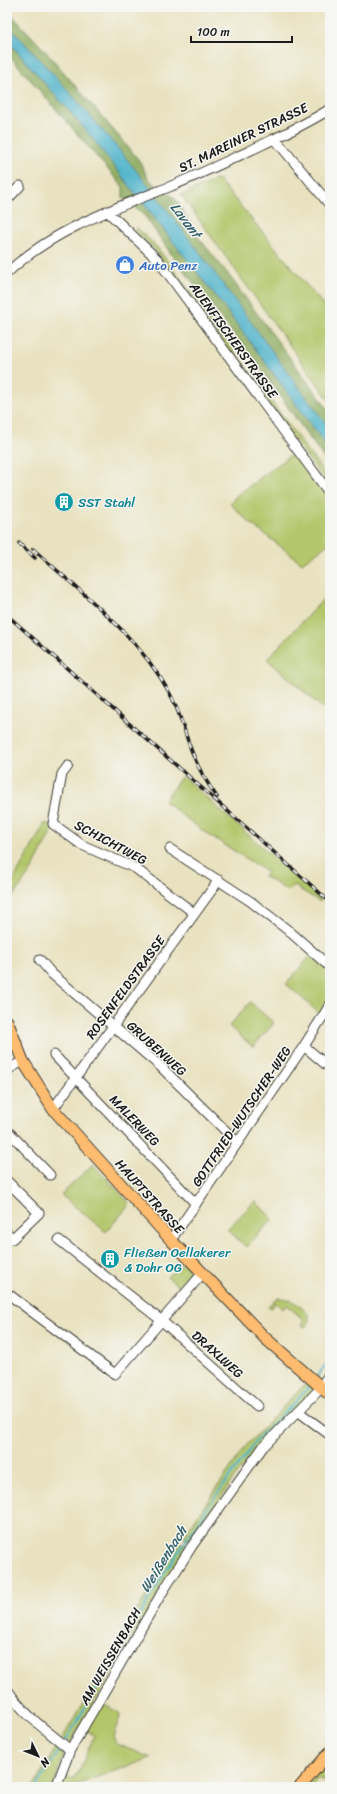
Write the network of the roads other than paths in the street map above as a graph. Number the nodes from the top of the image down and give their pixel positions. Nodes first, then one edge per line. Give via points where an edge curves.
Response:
1 (329, 110) edge
2 (275, 138) junction
3 (20, 186) dead end
4 (7, 200) edge
5 (330, 205) edge
6 (106, 211) junction
7 (7, 273) edge
8 (330, 494) edge
9 (68, 766) dead end
10 (170, 850) dead end
11 (219, 880) junction
12 (194, 913) junction
13 (40, 960) dead end
14 (330, 967) edge
15 (330, 1005) edge
16 (7, 1021) edge
17 (112, 1026) junction
18 (304, 1046) junction
19 (54, 1055) dead end
20 (23, 1061) junction
21 (330, 1068) edge
22 (7, 1070) edge
23 (74, 1078) junction
24 (53, 1109) junction
25 (7, 1130) edge
26 (237, 1142) junction
27 (50, 1174) dead end
28 (7, 1181) edge
29 (196, 1204) junction
30 (7, 1233) edge
31 (59, 1240) dead end
32 (171, 1240) junction
33 (203, 1273) junction
34 (7, 1293) edge
35 (162, 1321) junction
36 (330, 1374) edge
37 (317, 1383) junction
38 (330, 1395) edge
39 (258, 1406) dead end
40 (299, 1412) junction
41 (330, 1435) edge
42 (7, 1689) edge
43 (69, 1749) junction
44 (330, 1752) edge
45 (56, 1787) edge
46 (300, 1787) edge

1 - 2 street, ST. MAREINER STRASSE
2 - 5 street
2 - 6 street, ST. MAREINER STRASSE via 167,188
3 - 4 street
6 - 7 street, ST. MAREINER STRASSE via 42,246
6 - 8 street, AUENFISCHERSTRASSE via 158,260
9 - 12 street, SCHICHTWEG via 62,774 53,824 82,845 135,868
10 - 11 street
11 - 12 street, ROSENFELDSTRASSE
11 - 14 street via 289,931
12 - 17 street, ROSENFELDSTRASSE
13 - 17 street, GRUBENWEG via 52,974
15 - 18 street, GOTTFRIED-WUTSCHER-WEG
16 - 20 main road, HAUPTSTRASSE
17 - 23 street, ROSENFELDSTRASSE
17 - 26 street, GRUBENWEG via 160,1066
18 - 21 street
18 - 26 street, GOTTFRIED-WUTSCHER-WEG
19 - 23 street, MALERWEG
20 - 22 street
20 - 24 main road, HAUPTSTRASSE
23 - 24 street, ROSENFELDSTRASSE
23 - 29 street, MALERWEG
24 - 32 main road, HAUPTSTRASSE
25 - 27 street
26 - 29 street, GOTTFRIED-WUTSCHER-WEG
28 - 30 street via 38,1213 12,1239
29 - 32 street, GOTTFRIED-WUTSCHER-WEG
31 - 35 street, DRAXLWEG
32 - 33 main road, HAUPTSTRASSE
33 - 35 street
33 - 37 main road, HAUPTSTRASSE via 265,1338
34 - 35 street via 115,1374
35 - 39 street, DRAXLWEG
36 - 37 street, AM WEISSENBACH
37 - 38 main road, HAUPTSTRASSE
37 - 40 street, AM WEISSENBACH
40 - 41 street
40 - 43 street, AM WEISSENBACH via 263,1447 192,1546
42 - 43 street via 28,1716
43 - 45 street, AM WEISSENBACH
44 - 46 main road

